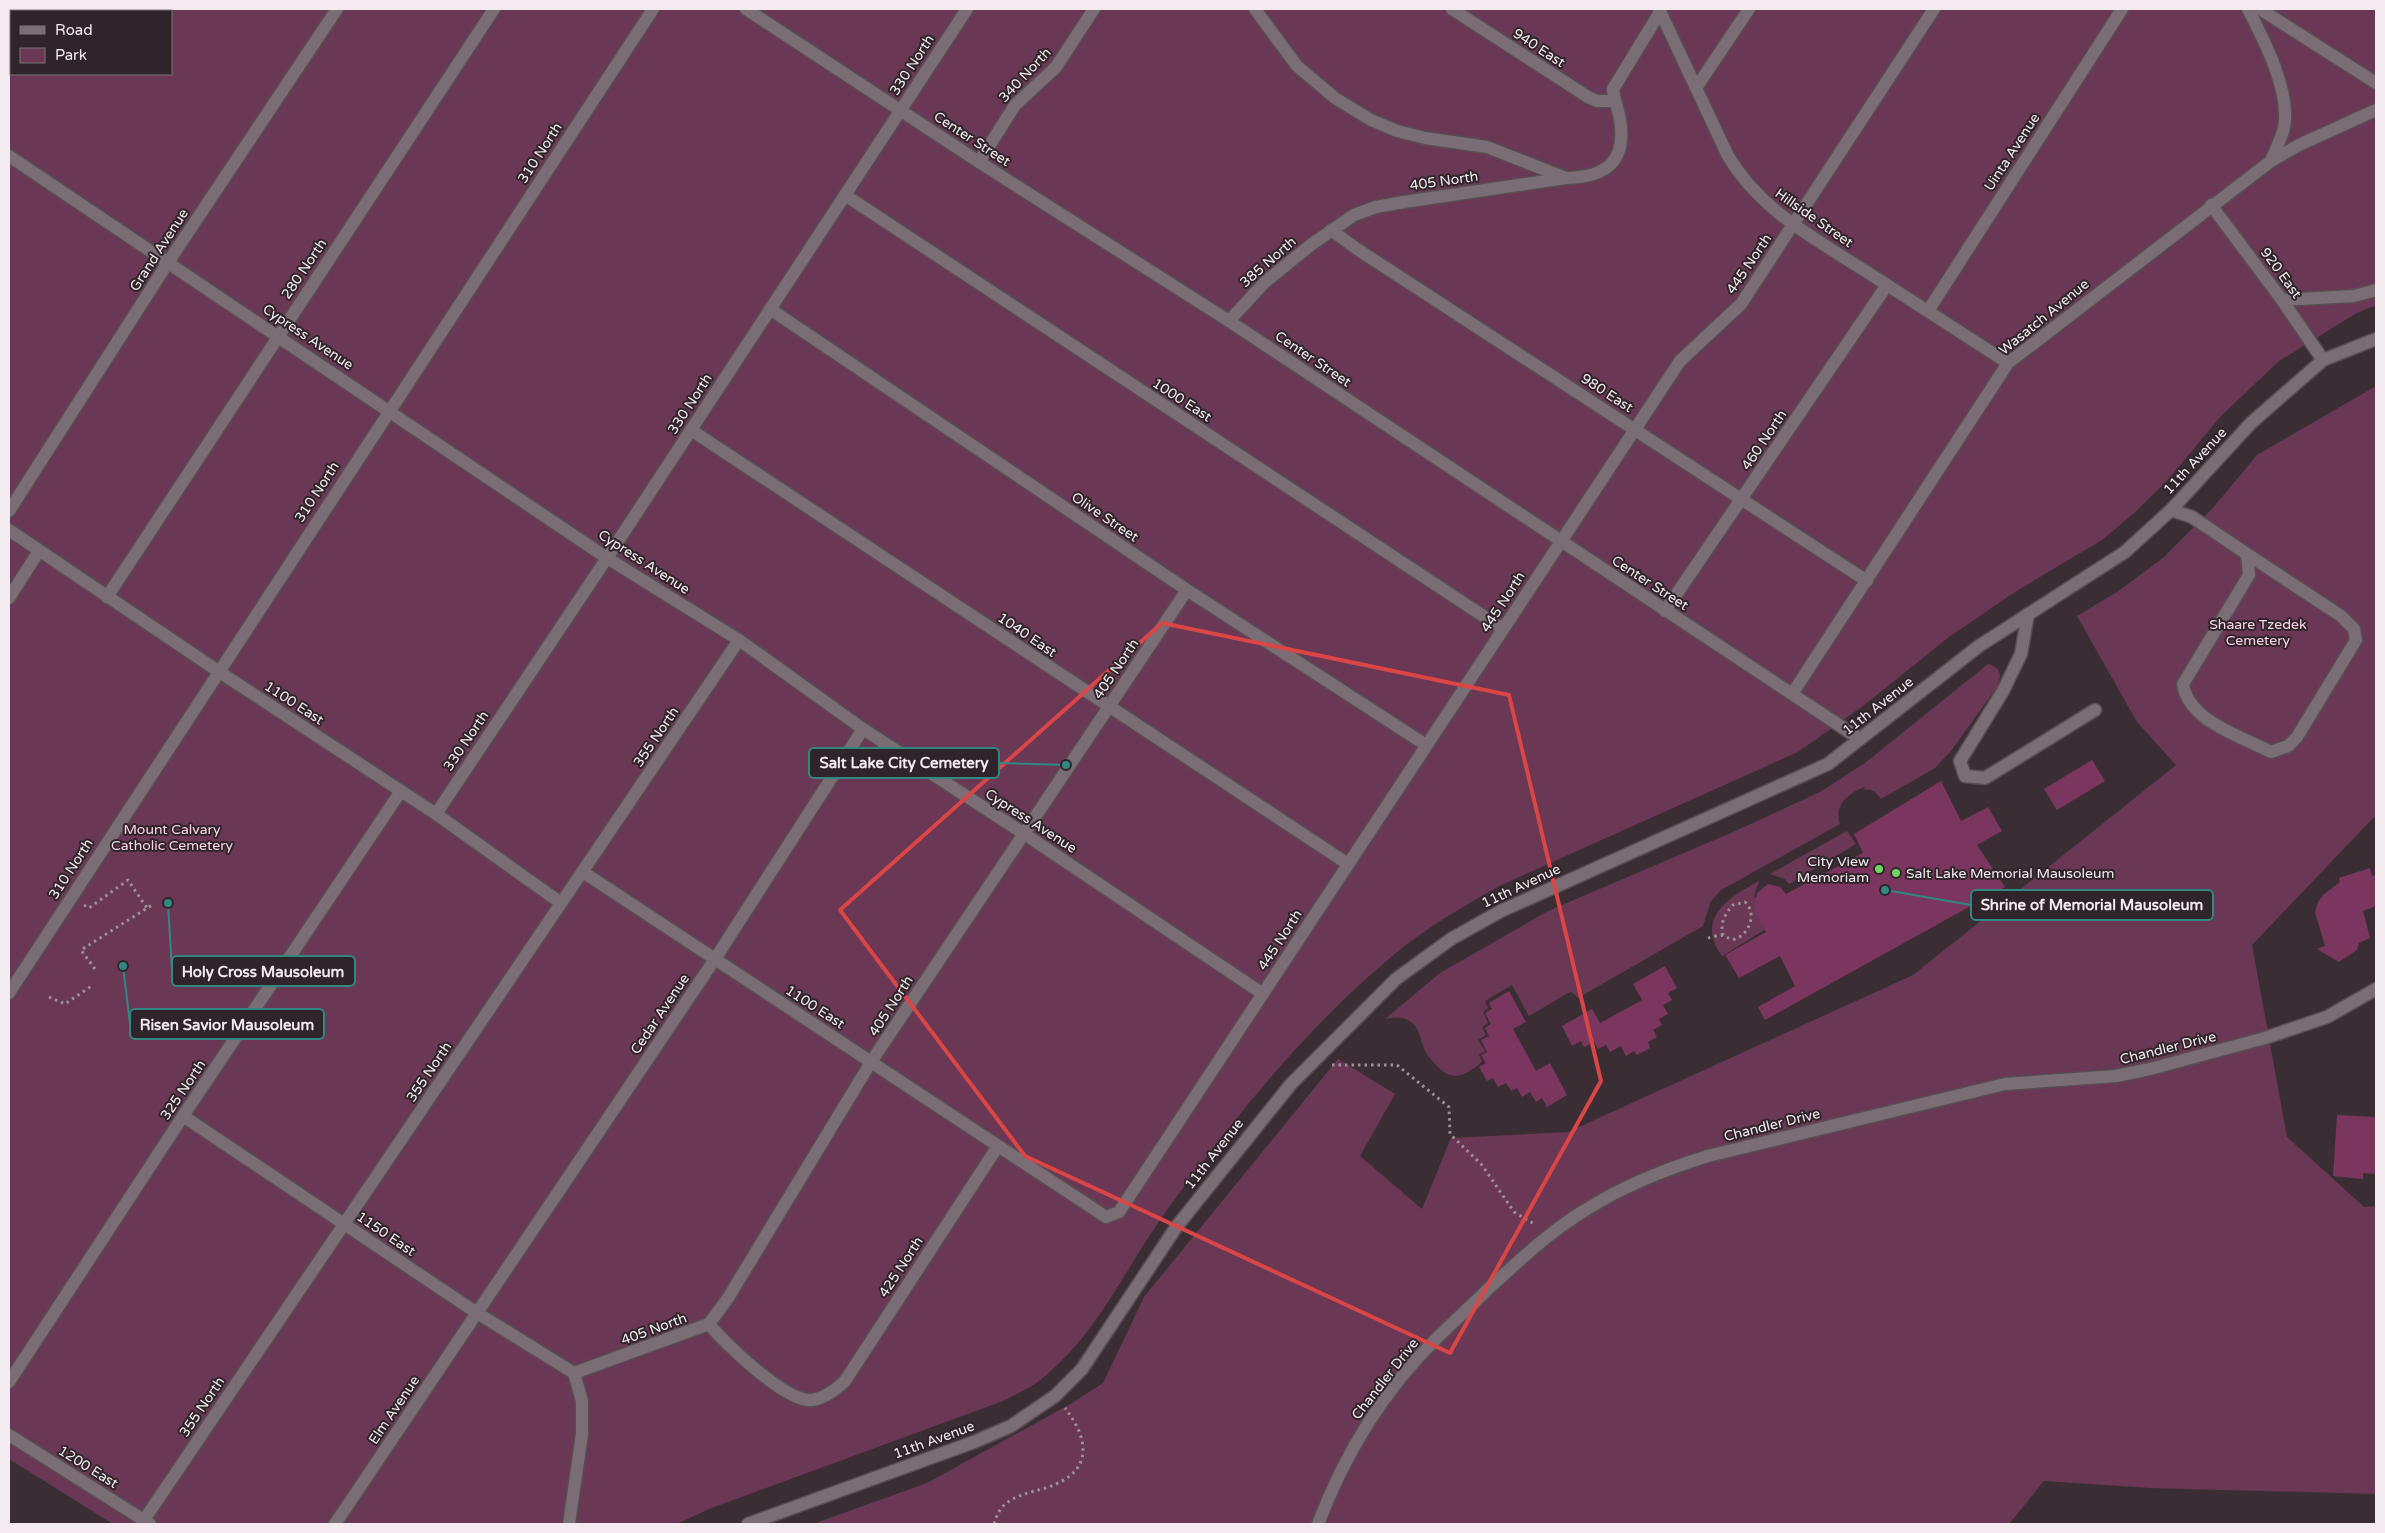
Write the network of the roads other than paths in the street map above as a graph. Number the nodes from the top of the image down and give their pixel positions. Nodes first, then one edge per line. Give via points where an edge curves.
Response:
1 (337, 9) edge
2 (494, 9) edge
3 (653, 9) edge
4 (746, 9) edge
5 (967, 9) edge
6 (1094, 9) edge
7 (1255, 9) edge
8 (1452, 9) edge
9 (1749, 9) edge
10 (1934, 9) edge
11 (2122, 9) edge
12 (2248, 9) edge
13 (2260, 9) edge
14 (1660, 10) edge
15 (2376, 83) edge
16 (1696, 88) junction
17 (1614, 101) junction
18 (2376, 110) edge
19 (900, 111) junction
20 (9, 156) edge
21 (2270, 160) junction
22 (979, 162) junction
23 (1566, 178) junction
24 (845, 195) junction
25 (2211, 205) junction
26 (1793, 224) junction
27 (1331, 230) junction
28 (167, 264) junction
29 (1887, 285) junction
30 (2376, 290) edge
31 (2282, 300) junction
32 (770, 309) junction
33 (1928, 311) junction
34 (1229, 320) junction
35 (278, 335) junction
36 (2376, 339) edge
37 (2323, 360) junction
38 (2008, 363) junction
39 (389, 410) junction
40 (1635, 429) junction
41 (691, 430) junction
42 (1741, 500) junction
43 (2170, 510) junction
44 (9, 511) edge
45 (9, 530) edge
46 (1560, 542) junction
47 (39, 551) junction
48 (2247, 554) junction
49 (607, 558) junction
50 (1867, 581) junction
51 (1187, 590) junction
52 (108, 597) junction
53 (9, 598) edge
54 (1664, 610) junction
55 (2028, 614) junction
56 (1503, 629) junction
57 (739, 640) junction
58 (218, 672) junction
59 (1792, 694) junction
60 (1108, 707) junction
61 (2095, 710) dead end
62 (863, 729) junction
63 (1860, 739) junction
64 (1426, 745) junction
65 (401, 791) junction
66 (436, 814) junction
67 (1023, 833) junction
68 (1348, 864) junction
69 (583, 872) junction
70 (561, 903) junction
71 (715, 959) junction
72 (2376, 990) edge
73 (9, 993) edge
74 (1263, 994) junction
75 (871, 1062) junction
76 (183, 1116) junction
77 (998, 1146) junction
78 (1106, 1217) joint
79 (344, 1224) junction
80 (477, 1313) junction
81 (709, 1324) junction
82 (574, 1373) junction
83 (9, 1382) edge
84 (9, 1435) edge
85 (147, 1522) edge
86 (335, 1524) edge
87 (569, 1524) edge
88 (748, 1524) edge
89 (1318, 1524) edge

1 - 28 street, Grand Avenue
2 - 35 street, 280 North
3 - 39 street, 310 North
4 - 19 street, Center Street
5 - 19 street, 330 North
6 - 22 street, 340 North via 1056,67 1015,105
7 - 23 street via 1297,66 1335,98 1371,120 1425,138 1488,147
8 - 17 street, 940 East via 1588,97 1597,101
9 - 16 street
10 - 26 street, 445 North
11 - 33 street, Uinta Avenue
12 - 21 street via 2270,51 2284,101 2284,129
13 - 15 street
14 - 16 street, Hillside Street
14 - 17 street via 1619,76 1613,89
16 - 26 street, Hillside Street via 1741,178 1773,210
17 - 23 street, 405 North via 1622,132 1616,160 1586,178
18 - 21 street, Wasatch Avenue
19 - 22 street, Center Street
19 - 24 street, 330 North
20 - 28 street, Cypress Avenue
21 - 25 street, Wasatch Avenue
22 - 34 street, Center Street
23 - 27 street, 405 North via 1376,207 1354,215
24 - 32 street, 330 North
24 - 56 street, 1000 East
25 - 31 street, 920 East
25 - 38 street, Wasatch Avenue
26 - 29 street, Hillside Street
26 - 40 street, 445 North via 1741,304 1680,361
27 - 34 street, 385 North via 1264,282
27 - 40 street, 980 East
28 - 35 street, Cypress Avenue
28 - 44 street, Grand Avenue
29 - 33 street, Hillside Street
29 - 42 street, 460 North
30 - 31 street via 2354,296
31 - 37 street, 920 East
32 - 41 street, 330 North
32 - 51 street, Olive Street
33 - 38 street, Hillside Street
34 - 46 street, Center Street
35 - 39 street, Cypress Avenue
35 - 52 street, 280 North
36 - 37 street, 11th Avenue
37 - 43 street, 11th Avenue via 2251,423
38 - 50 street, Wasatch Avenue
39 - 49 street, Cypress Avenue
39 - 58 street, 310 North
40 - 42 street, 980 East
40 - 46 street, 445 North
41 - 49 street, 330 North
41 - 60 street, 1040 East
42 - 50 street, 980 East
42 - 54 street, 460 North
43 - 48 street via 2192,517
43 - 55 street, 11th Avenue via 2125,552
45 - 47 street, 1100 East
46 - 54 street, Center Street
46 - 56 street, 445 North
47 - 52 street, 1100 East
47 - 53 street
48 - 48 street via 2249,574 2183,684 2185,697 2209,720 2271,752 2288,746 2297,738 2356,640 2354,629 2341,616
49 - 57 street, Cypress Avenue
49 - 66 street, 330 North
50 - 59 street, Wasatch Avenue
51 - 60 street, 405 North
51 - 64 street, Olive Street
52 - 58 street, 1100 East
54 - 59 street, Center Street
55 - 61 street via 2021,654 2003,691 1960,761 1965,776 1985,778
55 - 63 street, 11th Avenue via 1979,646
56 - 64 street, 445 North
57 - 62 street, Cypress Avenue
57 - 69 street, 355 North
58 - 65 street, 1100 East
58 - 73 street, 310 North
59 - 63 street, Center Street
60 - 67 street, 405 North
60 - 68 street, 1040 East
62 - 67 street, Cypress Avenue
62 - 71 street, Cedar Avenue
63 - 88 street, 11th Avenue via 1828,764 1501,911 1451,939 1396,979 1310,1065 1255,1126 1177,1226 1082,1369 1055,1396 1011,1426 974,1442
64 - 68 street, 445 North
65 - 66 street, 1100 East
65 - 76 street, 325 North
66 - 70 street, 1100 East
67 - 74 street, Cypress Avenue
67 - 75 street, 405 North
68 - 74 street, 445 North
69 - 70 street, 355 North
69 - 71 street, 1100 East
70 - 79 street, 355 North
71 - 75 street, 1100 East
71 - 80 street, Cedar Avenue
72 - 89 street, Chandler Drive via 2327,1017 2265,1038 2150,1069 2116,1076 2005,1084 1708,1156 1630,1184 1587,1208 1523,1257 1434,1340 1404,1374 1361,1434
74 - 78 street, 445 North via 1119,1212
75 - 77 street, 1100 East
75 - 81 street, 405 North
76 - 79 street, 1150 East
76 - 83 street, 325 North
77 - 78 street, 1100 East
77 - 81 street, 425 North via 845,1381 834,1392 811,1400 793,1397 724,1342
79 - 80 street, 1150 East
79 - 85 street, 355 North
80 - 82 street, 1150 East
80 - 86 street, Elm Avenue
81 - 82 street, 405 North
82 - 87 street via 582,1401 582,1434
84 - 85 street, 1200 East

